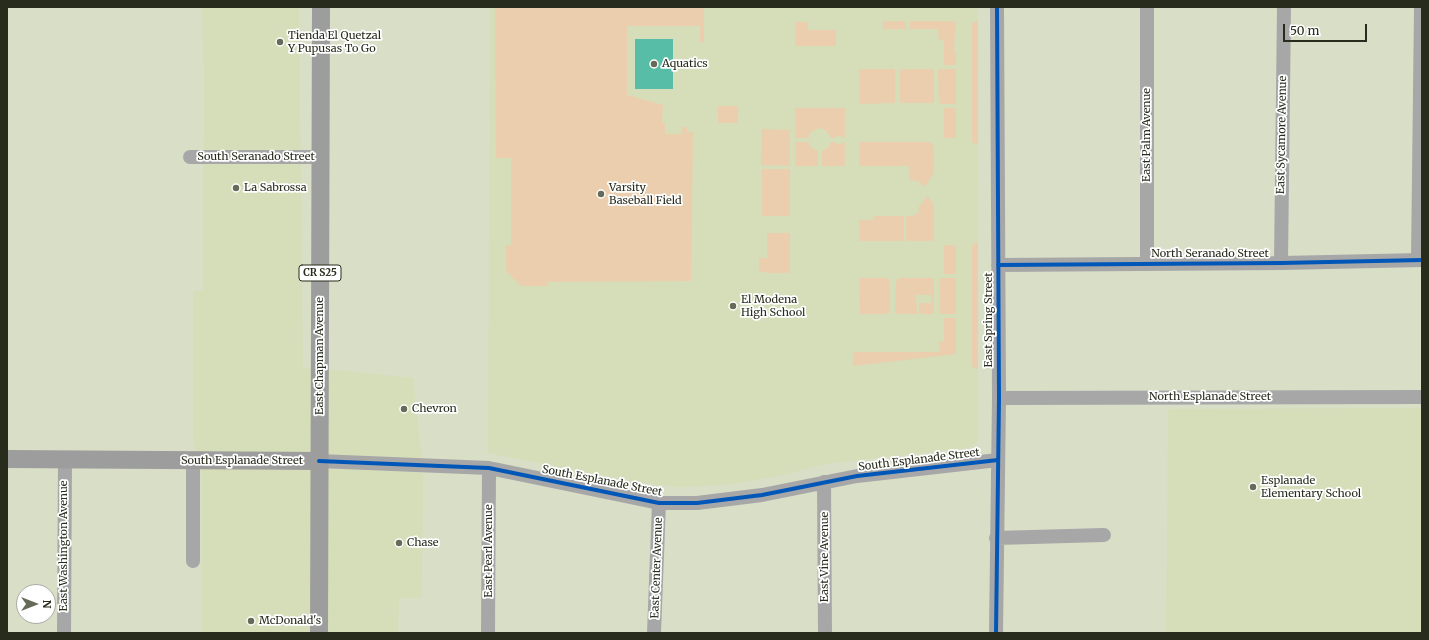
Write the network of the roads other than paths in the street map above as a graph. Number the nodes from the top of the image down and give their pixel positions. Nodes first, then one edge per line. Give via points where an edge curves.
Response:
1 (321, 7) edge
2 (997, 7) edge
3 (1148, 7) edge
4 (1284, 7) edge
5 (1421, 7) edge
6 (190, 157) dead end
7 (321, 157) junction
8 (1420, 260) edge
9 (1281, 263) junction
10 (1147, 264) junction
11 (998, 265) junction
12 (1422, 397) edge
13 (998, 398) junction
14 (7, 460) edge
15 (65, 460) junction
16 (193, 460) junction
17 (998, 460) junction
18 (319, 461) junction
19 (489, 468) junction
20 (824, 482) junction
21 (659, 503) junction
22 (1104, 536) dead end
23 (996, 538) junction
24 (193, 561) dead end
25 (64, 633) edge
26 (319, 633) edge
27 (488, 633) edge
28 (654, 633) edge
29 (825, 633) edge
30 (996, 633) edge

1 - 7 main road, East Chapman Avenue / CR S25
2 - 11 street, East Spring Street
3 - 10 street, East Palm Avenue
4 - 9 street, East Sycamore Avenue
5 - 8 street
6 - 7 street, South Seranado Street
7 - 18 main road, East Chapman Avenue / CR S25
8 - 9 street, North Seranado Street
9 - 10 street, North Seranado Street
10 - 11 street, North Seranado Street
11 - 13 street, East Spring Street
12 - 13 street, North Esplanade Street
13 - 17 street, East Spring Street
14 - 15 main road, South Esplanade Street
15 - 16 main road, South Esplanade Street
15 - 25 street, East Washington Avenue
16 - 18 main road, South Esplanade Street
16 - 24 street
17 - 20 street, South Esplanade Street
17 - 23 street, East Spring Street
18 - 19 street, South Esplanade Street
18 - 26 main road, East Chapman Avenue / CR S25
19 - 21 street, South Esplanade Street
19 - 27 street, East Pearl Avenue
20 - 21 street, South Esplanade Street via 748,497 697,503
20 - 29 street, East Vine Avenue
21 - 28 street, East Center Avenue
22 - 23 street
23 - 30 street, East Spring Street

